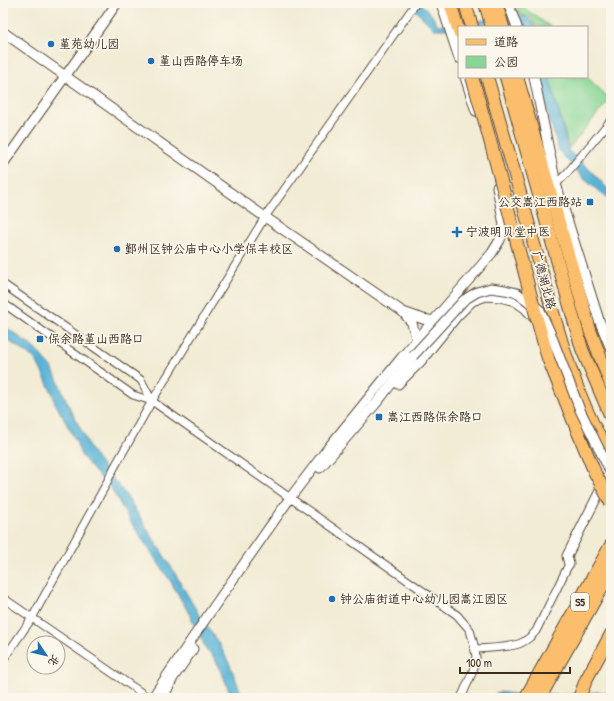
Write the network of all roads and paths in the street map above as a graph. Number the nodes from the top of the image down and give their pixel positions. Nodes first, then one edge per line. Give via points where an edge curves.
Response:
1 (117, 3) edge
2 (416, 3) edge
3 (441, 3) edge
4 (450, 3) edge
5 (465, 3) edge
6 (485, 3) edge
7 (496, 3) edge
8 (508, 3) edge
9 (472, 26) edge
10 (492, 26) edge
11 (503, 26) edge
12 (517, 26) edge
13 (458, 29) edge
14 (3, 32) edge
15 (458, 55) edge
16 (65, 76) junction
17 (465, 78) edge
18 (472, 78) edge
19 (487, 78) edge
20 (506, 78) edge
21 (517, 78) edge
22 (534, 78) edge
23 (611, 120) edge
24 (3, 164) edge
25 (556, 184) junction
26 (265, 217) junction
27 (3, 284) edge
28 (3, 303) edge
29 (403, 312) junction
30 (434, 320) junction
31 (417, 340) junction
32 (611, 349) edge
33 (611, 385) edge
34 (379, 400) junction
35 (152, 401) junction
36 (611, 417) edge
37 (611, 454) edge
38 (611, 468) edge
39 (608, 476) edge
40 (293, 499) junction
41 (611, 503) edge
42 (611, 546) edge
43 (569, 564) joint
44 (611, 570) edge
45 (3, 598) edge
46 (32, 618) junction
47 (611, 634) edge
48 (475, 649) junction
49 (554, 659) junction
50 (3, 660) edge
51 (149, 698) edge
52 (152, 698) edge
53 (163, 698) edge
54 (461, 698) edge
55 (526, 698) edge
56 (539, 698) edge
57 (580, 698) edge

1 - 16 street
2 - 26 street
3 - 15 street
4 - 13 main road
5 - 9 main road
6 - 10 main road
7 - 11 main road
8 - 12 street
14 - 16 street
16 - 24 street
16 - 26 street
17 - 30 street via 492,162 504,225 500,240 492,253
18 - 41 main road, bridge via 548,358 595,473
19 - 37 main road, 广德湖北路 via 571,368 594,426
20 - 36 main road, 广德湖北路 via 582,349
21 - 33 main road via 590,330
22 - 25 street
23 - 25 street
25 - 32 street via 599,320
26 - 29 street
26 - 35 street
27 - 35 street via 141,380
28 - 35 street via 133,395
29 - 30 street via 423,320
29 - 31 street via 412,323
30 - 31 street
31 - 40 street via 328,448
34 - 39 street via 420,361 472,301 486,296 515,301 538,322
34 - 39 street, bridge via 413,356 464,300 477,292 491,288 517,293 540,310
34 - 40 street
35 - 40 street
35 - 46 street
38 - 39 street
39 - 43 street via 567,556
40 - 48 street via 457,615 470,630
40 - 52 street via 213,608
40 - 53 street via 208,625
42 - 49 highway, S5
43 - 48 street via 531,637 514,645
44 - 49 highway, S5
45 - 46 street
46 - 50 street
46 - 51 street
47 - 57 main road via 586,680
48 - 54 street via 473,671
49 - 55 highway, S5
49 - 56 highway, S5

